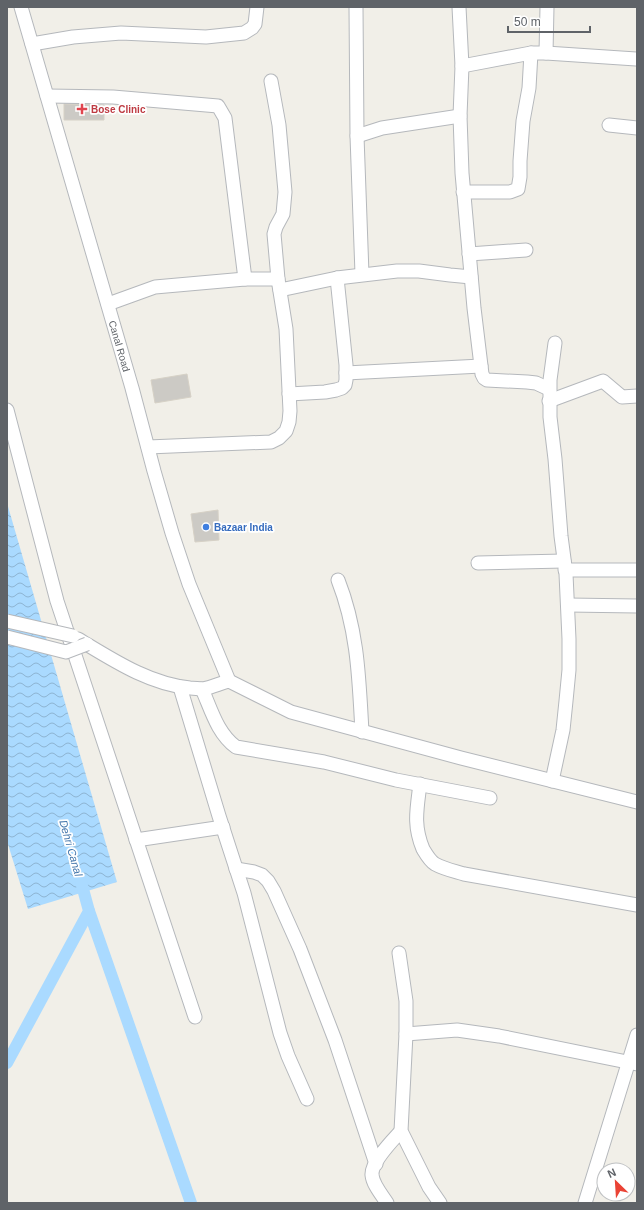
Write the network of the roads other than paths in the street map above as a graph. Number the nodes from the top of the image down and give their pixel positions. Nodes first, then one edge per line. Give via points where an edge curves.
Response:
1 (21, 7) edge
2 (257, 7) edge
3 (356, 7) edge
4 (459, 7) edge
5 (548, 7) edge
6 (32, 44) junction
7 (531, 53) junction
8 (546, 53) junction
9 (636, 54) edge
10 (462, 66) junction
11 (271, 81) dead end
12 (47, 96) junction
13 (460, 116) junction
14 (609, 124) dead end
15 (637, 128) edge
16 (357, 136) junction
17 (463, 192) junction
18 (526, 250) dead end
19 (469, 254) junction
20 (362, 274) junction
21 (471, 277) junction
22 (337, 278) junction
23 (245, 279) junction
24 (279, 284) junction
25 (108, 304) junction
26 (555, 343) dead end
27 (480, 366) junction
28 (346, 373) junction
29 (289, 394) junction
30 (549, 395) junction
31 (637, 396) edge
32 (7, 410) edge
33 (148, 447) junction
34 (478, 563) dead end
35 (565, 566) junction
36 (637, 570) edge
37 (338, 580) dead end
38 (568, 605) junction
39 (637, 606) edge
40 (7, 621) edge
41 (7, 637) edge
42 (87, 644) junction
43 (229, 681) junction
44 (180, 687) junction
45 (202, 689) junction
46 (362, 732) junction
47 (552, 781) junction
48 (420, 784) junction
49 (490, 798) dead end
50 (637, 802) edge
51 (223, 828) junction
52 (136, 840) junction
53 (236, 868) junction
54 (637, 905) edge
55 (399, 954) dead end
56 (195, 1017) dead end
57 (406, 1034) junction
58 (637, 1035) edge
59 (633, 1063) edge
60 (307, 1099) dead end
61 (401, 1132) junction
62 (376, 1164) junction
63 (387, 1203) edge
64 (440, 1203) edge
65 (585, 1203) edge

1 - 6 street, Canal Road
2 - 6 street via 255,24 244,33 206,37 121,33
3 - 16 street
4 - 10 street
5 - 8 street
6 - 12 street, Canal Road
7 - 8 street
7 - 10 street
7 - 17 street via 518,189 510,192
8 - 9 street
10 - 13 street
11 - 24 street via 279,125 285,192 283,214 274,234
12 - 23 street via 113,97 218,106 225,118
12 - 25 street, Canal Road
13 - 16 street via 382,128
13 - 17 street
14 - 15 street
16 - 20 street
17 - 19 street
18 - 19 street
19 - 21 street
20 - 21 street via 419,271
20 - 22 street
21 - 27 street
22 - 24 street
22 - 28 street
23 - 24 street
23 - 25 street via 155,287
24 - 29 street via 286,329
25 - 33 street, Canal Road
26 - 30 street
27 - 28 street
27 - 30 street via 487,380 536,383
28 - 29 street via 345,385 342,388 325,392
29 - 33 street via 289,422 286,431 271,442
30 - 31 street via 603,381 622,397
30 - 35 street
32 - 52 street via 57,601
33 - 43 street, Canal Road via 178,555
34 - 35 street
35 - 36 street
35 - 38 street
37 - 46 street via 354,633
38 - 39 street
38 - 47 street via 569,670 563,730
40 - 42 street, bridge via 73,636
41 - 42 street, bridge via 66,652
42 - 44 street via 137,672
43 - 45 street
43 - 46 street via 291,712
44 - 45 street
44 - 51 street
45 - 48 street via 217,724 229,742 236,747 324,762
46 - 47 street
47 - 50 street
48 - 49 street
48 - 54 street via 416,828 425,853 433,863 464,874
51 - 52 street
51 - 53 street
52 - 56 street
53 - 60 street via 280,1033
53 - 62 street via 262,875 274,891 300,949 335,1040
55 - 57 street via 406,1001
57 - 59 street via 457,1030
57 - 61 street
58 - 59 street
59 - 65 street
61 - 62 street
61 - 64 street
62 - 63 street via 373,1169 373,1181

